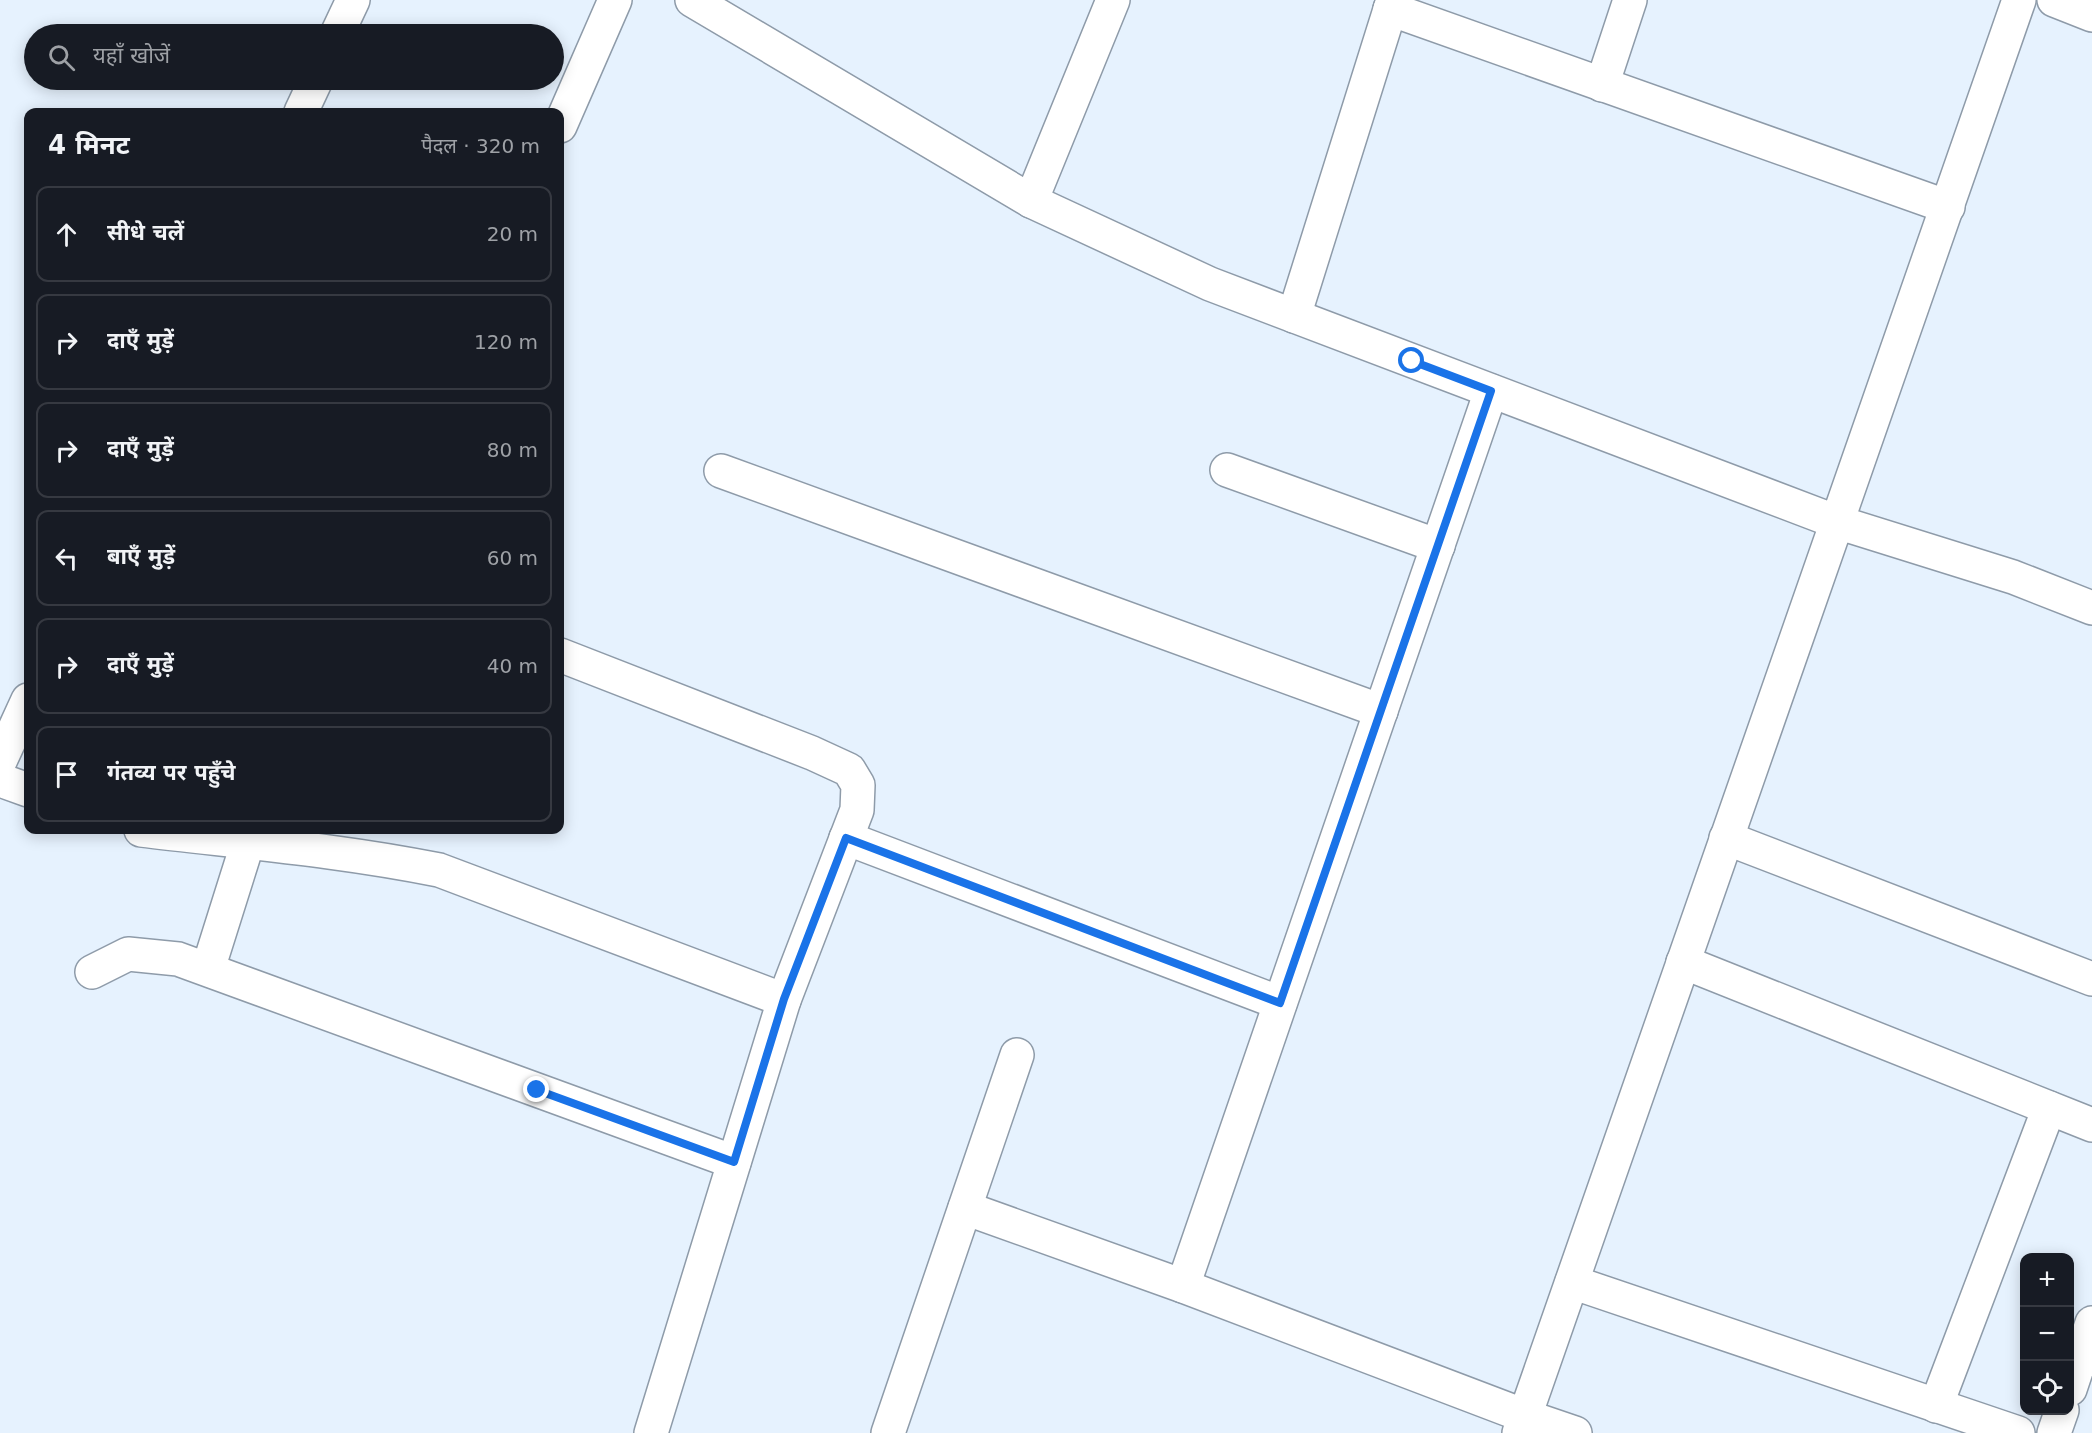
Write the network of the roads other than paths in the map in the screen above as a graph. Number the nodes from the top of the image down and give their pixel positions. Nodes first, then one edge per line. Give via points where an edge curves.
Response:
1 (353, 0) edge
2 (615, 0) edge
3 (692, 0) edge
4 (1113, 0) edge
5 (1630, 0) edge
6 (2019, 0) edge
7 (2054, 0) edge
8 (1391, 5) edge
9 (2092, 15) edge
10 (342, 24) edge
11 (1602, 84) junction
12 (311, 90) edge
13 (303, 108) edge
14 (564, 117) edge
15 (1031, 201) junction
16 (1948, 207) junction
17 (1294, 316) junction
18 (1491, 391) junction
19 (1227, 470) dead end
20 (721, 471) dead end
21 (1837, 522) junction
22 (1438, 546) junction
23 (2092, 608) edge
24 (564, 657) edge
25 (24, 709) edge
26 (1381, 711) junction
27 (0, 761) edge
28 (0, 780) edge
29 (24, 789) edge
30 (177, 834) edge
31 (846, 838) junction
32 (1726, 838) junction
33 (248, 842) junction
34 (1683, 962) junction
35 (208, 969) junction
36 (92, 972) dead end
37 (2092, 979) edge
38 (784, 999) junction
39 (1280, 1003) junction
40 (1017, 1055) dead end
41 (2049, 1108) junction
42 (2092, 1125) edge
43 (734, 1162) junction
44 (965, 1208) junction
45 (1572, 1282) junction
46 (1183, 1286) junction
47 (2092, 1323) edge
48 (2074, 1377) edge
49 (1935, 1406) junction
50 (2060, 1415) edge
51 (1522, 1424) edge
52 (651, 1433) edge
53 (888, 1433) edge
54 (1575, 1433) edge
55 (2018, 1433) edge
56 (2054, 1433) edge

1 - 10 street
2 - 14 street
3 - 15 street
4 - 15 street
5 - 11 street
6 - 16 street
7 - 9 street
8 - 11 street
8 - 17 street
11 - 16 street
12 - 13 street
15 - 17 street via 1210,284
16 - 21 street
17 - 18 street
18 - 21 street
18 - 22 street
19 - 22 street
20 - 26 street
21 - 23 street via 2013,577
21 - 32 street
22 - 26 street
24 - 31 street via 849,770 858,785 857,810
25 - 27 street
26 - 39 street
28 - 29 street
30 - 33 street
31 - 38 street
31 - 39 street
32 - 34 street
32 - 37 street
33 - 35 street
33 - 38 street via 439,870
34 - 41 street
34 - 45 street
35 - 36 street via 178,959 128,954
35 - 43 street
38 - 43 street
39 - 46 street
40 - 44 street
41 - 42 street
41 - 49 street
43 - 52 street
44 - 46 street
44 - 53 street
45 - 49 street
45 - 51 street
46 - 51 street
47 - 48 street
49 - 55 street
50 - 56 street
51 - 54 street

